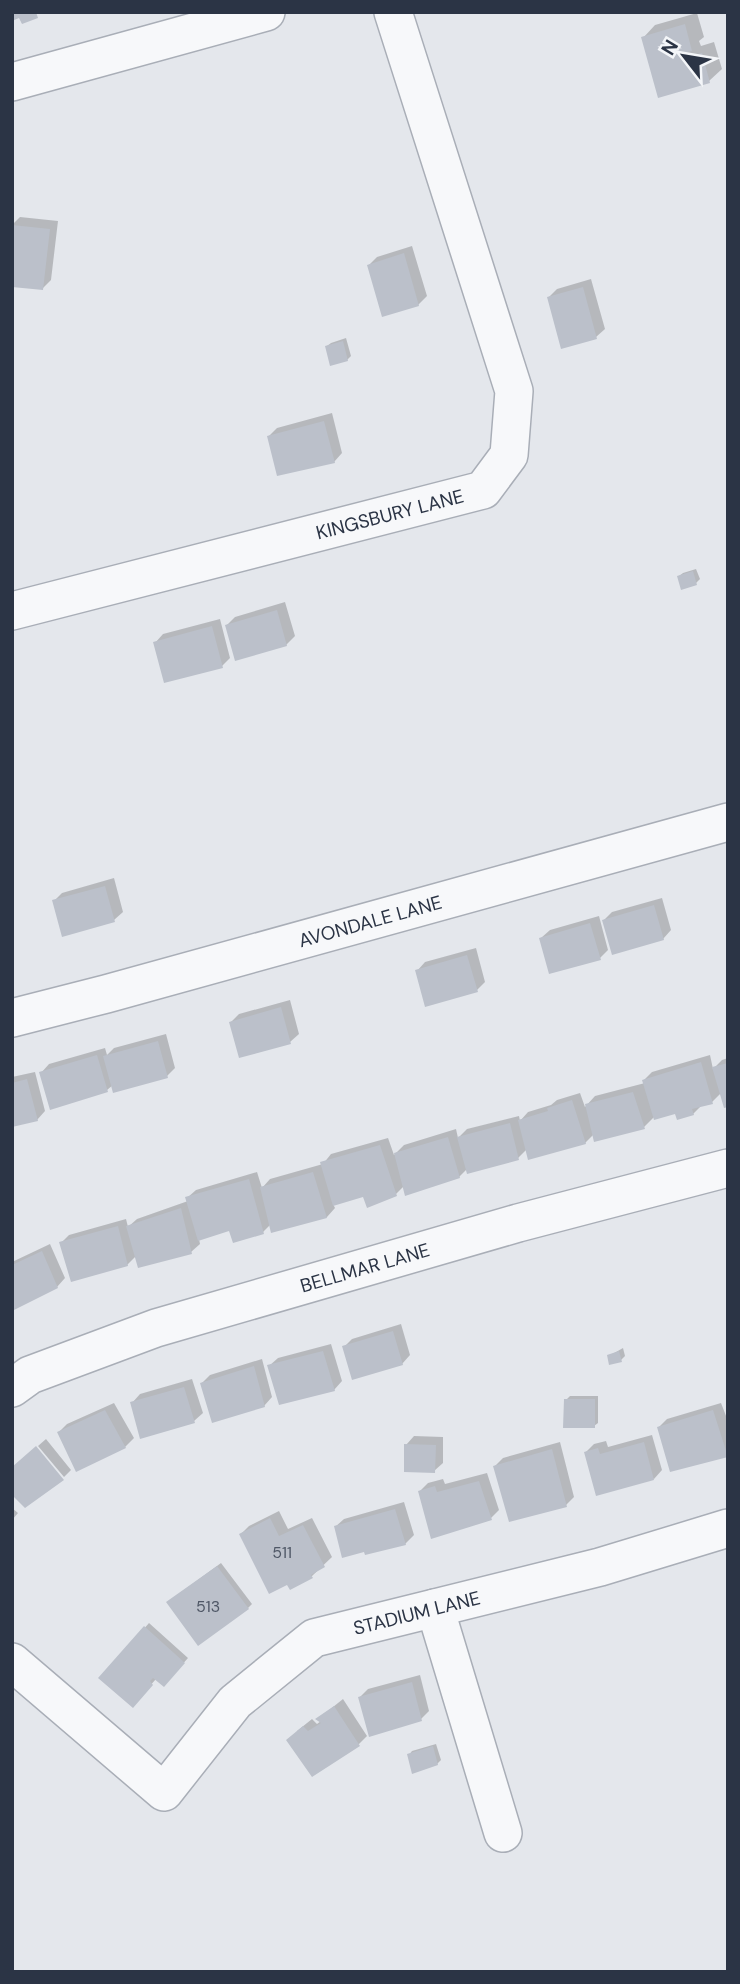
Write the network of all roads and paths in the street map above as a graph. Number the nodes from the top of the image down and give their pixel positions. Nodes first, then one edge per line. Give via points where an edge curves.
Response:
1 (393, 12) edge
2 (257, 13) edge
3 (12, 82) edge
4 (12, 611) edge
5 (728, 822) edge
6 (12, 1018) edge
7 (728, 1168) edge
8 (12, 1388) edge
9 (728, 1528) edge
10 (435, 1608) junction
11 (12, 1662) edge
12 (503, 1833) dead end

1 - 4 street, KINGSBURY LANE via 514,391 509,455 483,490
2 - 3 street
5 - 6 street, AVONDALE LANE
7 - 8 street, BELLMAR LANE via 518,1223 156,1328 30,1374
9 - 10 street, STADIUM LANE via 600,1567
10 - 11 street, STADIUM LANE via 314,1638 234,1702 164,1792
10 - 12 street

